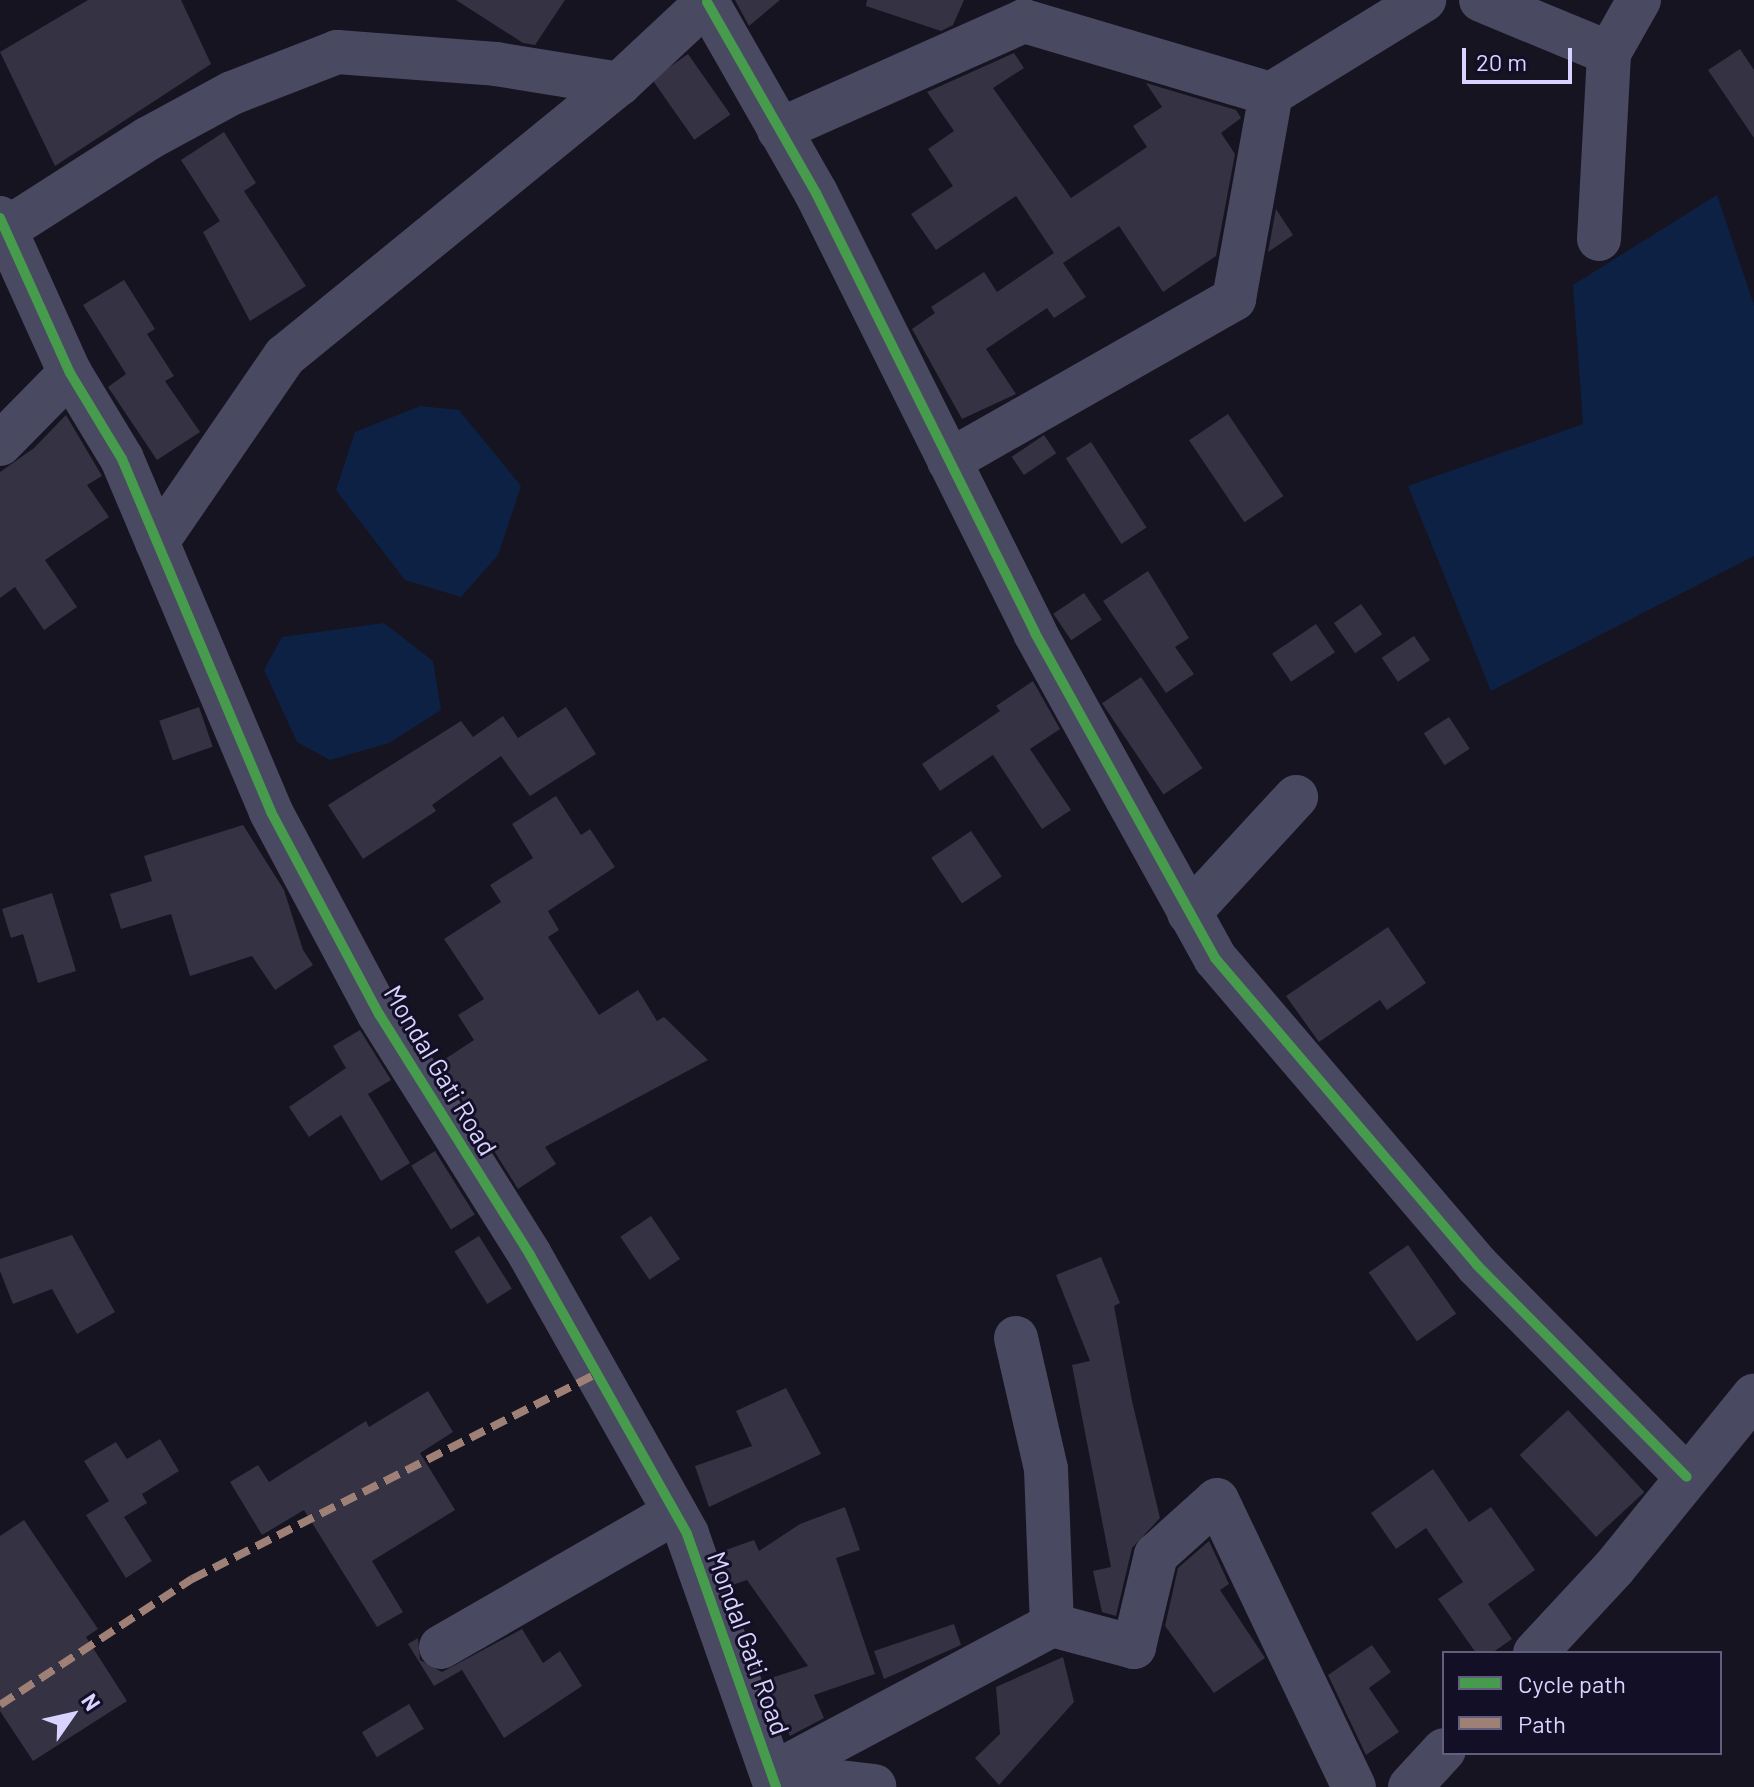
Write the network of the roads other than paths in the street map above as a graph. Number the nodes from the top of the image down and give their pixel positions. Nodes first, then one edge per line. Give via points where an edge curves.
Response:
1 (1424, 0) edge
2 (1481, 0) edge
3 (1639, 0) edge
4 (708, 1) edge
5 (1609, 53) junction
6 (619, 84) junction
7 (1271, 94) junction
8 (779, 130) junction
9 (3, 224) edge
10 (1599, 239) dead end
11 (70, 373) junction
12 (0, 444) edge
13 (949, 461) junction
14 (157, 542) junction
15 (1296, 797) dead end
16 (1189, 913) junction
17 (1016, 1338) dead end
18 (1754, 1396) edge
19 (1687, 1477) junction
20 (658, 1522) dead end
21 (1052, 1625) junction
22 (441, 1647) dead end
23 (1537, 1651) edge
24 (1442, 1752) edge
25 (774, 1781) edge
26 (852, 1785) edge
27 (1354, 1787) edge
28 (1410, 1787) edge

1 - 7 street
2 - 5 street
3 - 5 street
4 - 6 street
4 - 8 street
5 - 10 street
6 - 9 street via 496,64 337,52 232,93
6 - 14 street via 285,356
7 - 8 street via 1024,21
7 - 13 street via 1234,299
8 - 13 street
9 - 11 street, Mondal Gati Road
11 - 12 street
11 - 14 street, Mondal Gati Road via 122,459
13 - 16 street via 1035,633
14 - 25 street, Mondal Gati Road via 278,826 379,1014 530,1255 687,1534
15 - 16 street
16 - 19 street via 1215,958 1477,1265
17 - 21 street via 1046,1469
18 - 19 street
19 - 23 street via 1614,1568
20 - 22 street
21 - 25 street
21 - 27 street via 1134,1647 1156,1555 1217,1500
24 - 28 street
25 - 26 street

